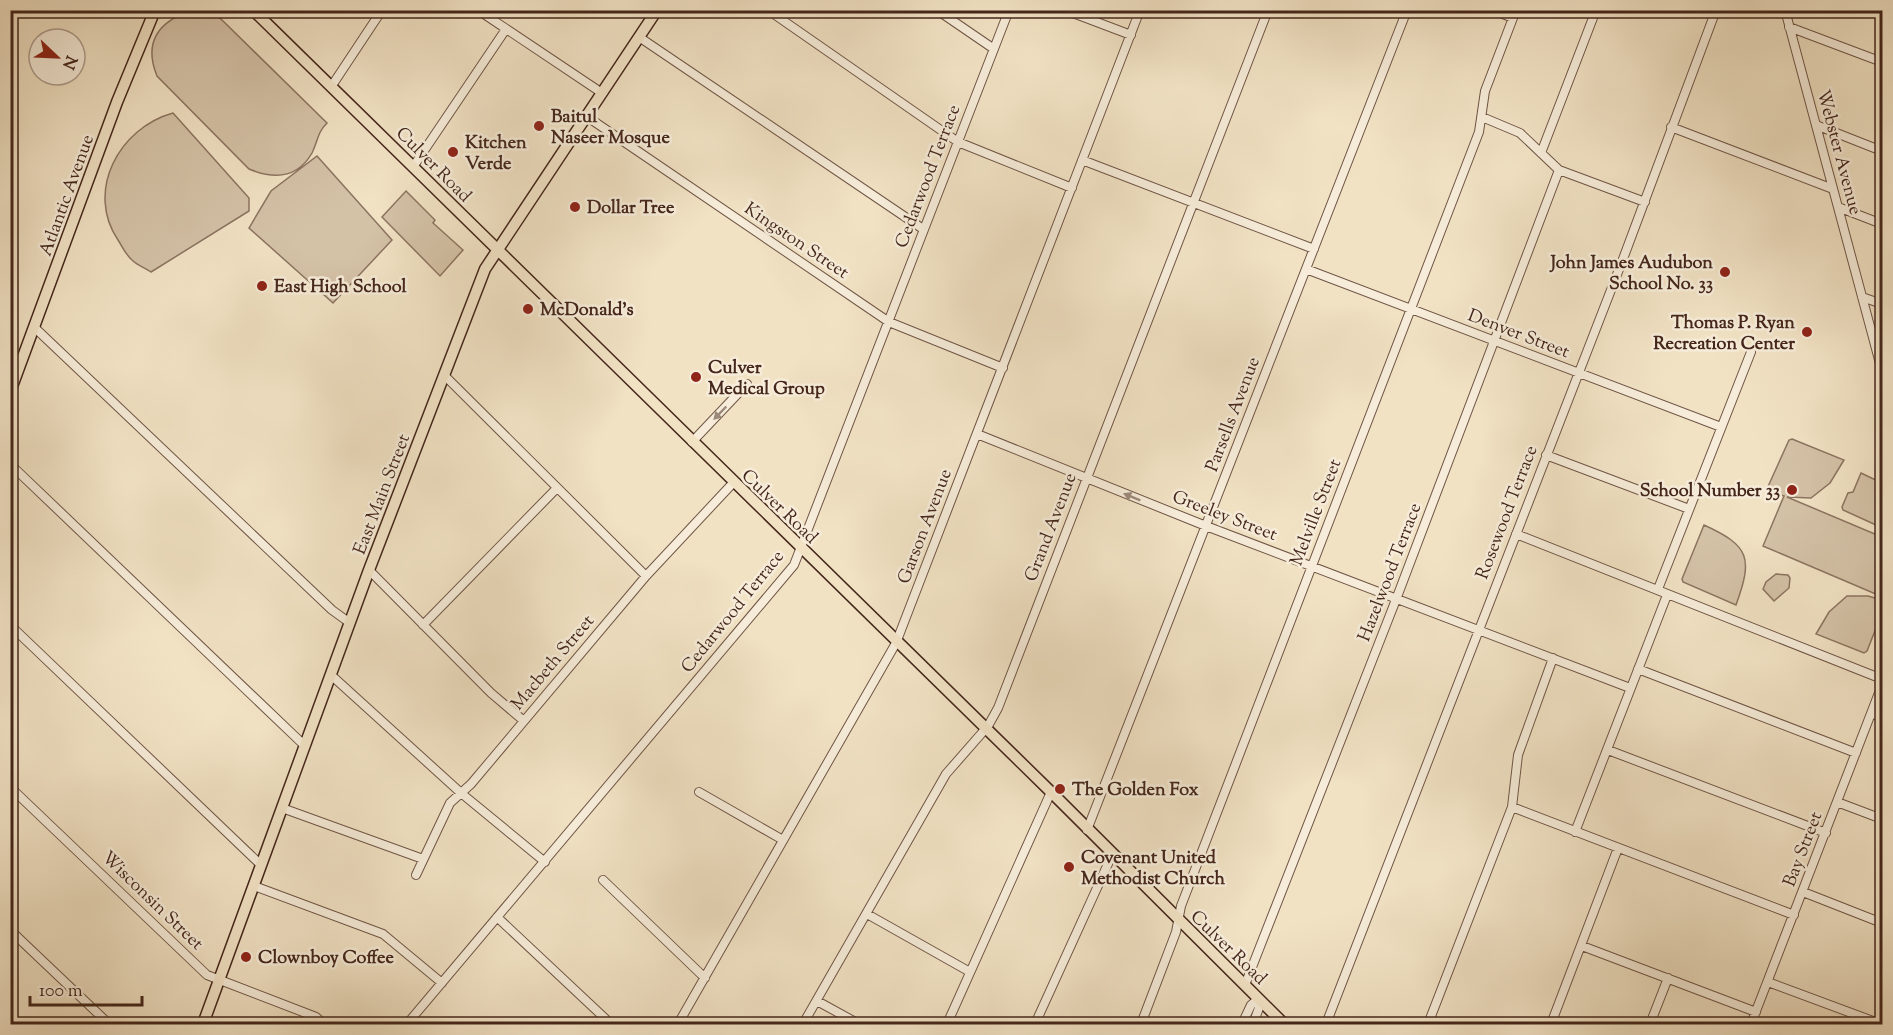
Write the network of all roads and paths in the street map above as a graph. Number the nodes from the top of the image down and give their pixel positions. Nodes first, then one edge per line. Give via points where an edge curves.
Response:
1 (155, 10) edge
2 (253, 10) edge
3 (382, 10) edge
4 (478, 10) edge
5 (657, 10) edge
6 (768, 10) edge
7 (937, 10) edge
8 (1009, 10) edge
9 (1065, 10) edge
10 (1140, 10) edge
11 (1269, 10) edge
12 (1407, 10) edge
13 (1493, 10) edge
14 (1596, 10) edge
15 (1716, 10) edge
16 (1785, 10) edge
17 (1514, 14) edge
18 (1789, 27) junction
19 (506, 29) junction
20 (1131, 35) junction
21 (639, 37) junction
22 (994, 49) junction
23 (1882, 62) edge
24 (331, 87) junction
25 (602, 93) junction
26 (586, 116) junction
27 (1482, 117) junction
28 (1816, 125) junction
29 (1671, 127) junction
30 (958, 141) junction
31 (1882, 151) edge
32 (1542, 153) junction
33 (1082, 160) junction
34 (413, 167) junction
35 (1559, 170) junction
36 (1072, 188) junction
37 (1833, 189) junction
38 (1645, 202) junction
39 (1194, 203) junction
40 (1838, 207) junction
41 (1882, 224) edge
42 (923, 229) junction
43 (496, 248) junction
44 (1314, 249) junction
45 (1306, 269) junction
46 (1862, 297) junction
47 (1882, 304) edge
48 (1411, 310) junction
49 (889, 322) junction
50 (34, 327) junction
51 (1494, 342) junction
52 (1751, 352) dead end
53 (1003, 368) junction
54 (1882, 371) edge
55 (1578, 373) junction
56 (444, 375) junction
57 (747, 384) dead end
58 (10, 392) edge
59 (1721, 427) junction
60 (977, 434) junction
61 (692, 442) junction
62 (1546, 455) junction
63 (10, 464) edge
64 (1087, 479) junction
65 (734, 483) junction
66 (556, 489) junction
67 (1689, 509) junction
68 (1206, 526) junction
69 (1516, 534) junction
70 (801, 549) junction
71 (1312, 566) junction
72 (369, 570) junction
73 (646, 576) junction
74 (1658, 589) junction
75 (1667, 595) junction
76 (1397, 597) junction
77 (350, 623) junction
78 (10, 625) edge
79 (423, 625) junction
80 (1478, 630) junction
81 (896, 643) junction
82 (1553, 658) junction
83 (1638, 669) junction
84 (331, 675) junction
85 (1882, 679) edge
86 (1882, 685) edge
87 (1630, 688) junction
88 (1872, 713) junction
89 (1882, 718) edge
90 (524, 721) junction
91 (985, 730) junction
92 (306, 746) junction
93 (1608, 750) junction
94 (1856, 753) junction
95 (10, 787) edge
96 (699, 792) dead end
97 (1051, 792) junction
98 (461, 793) junction
99 (1837, 802) junction
100 (1512, 807) junction
101 (282, 808) junction
102 (1882, 819) edge
103 (1087, 830) junction
104 (1575, 832) junction
105 (1826, 833) junction
106 (783, 840) junction
107 (1618, 848) junction
108 (1112, 855) junction
109 (423, 859) junction
110 (545, 862) junction
111 (261, 865) junction
112 (416, 875) dead end
113 (603, 880) dead end
114 (254, 886) junction
115 (1803, 892) junction
116 (867, 914) junction
117 (1794, 915) junction
118 (497, 917) junction
119 (1177, 919) junction
120 (1882, 922) edge
121 (10, 930) edge
122 (1582, 946) junction
123 (970, 972) junction
124 (705, 978) junction
125 (1668, 978) junction
126 (219, 981) junction
127 (1768, 982) junction
128 (442, 983) junction
129 (1245, 985) junction
130 (1258, 999) junction
131 (817, 1000) junction
132 (1756, 1012) junction
133 (1871, 1023) edge
134 (109, 1024) edge
135 (203, 1024) edge
136 (324, 1024) edge
137 (407, 1024) edge
138 (611, 1024) edge
139 (678, 1024) edge
140 (803, 1024) edge
141 (859, 1024) edge
142 (947, 1024) edge
143 (1035, 1024) edge
144 (1141, 1024) edge
145 (1242, 1024) edge
146 (1253, 1024) edge
147 (1284, 1024) edge
148 (1326, 1024) edge
149 (1428, 1024) edge
150 (1551, 1024) edge
151 (1650, 1024) edge
152 (1752, 1024) edge
153 (1881, 1024) edge

1 - 50 main road, Atlantic Avenue
2 - 24 main road, Culver Road
3 - 24 street
4 - 19 street
5 - 21 main road, East Main Street
6 - 30 street
7 - 22 street
8 - 22 street, Cedarwood Terrace
9 - 20 street
10 - 20 street, Garson Avenue
11 - 39 street, Grand Avenue
12 - 44 street, Parsells Avenue
13 - 17 street
14 - 32 street
15 - 29 street, Rosewood Terrace
16 - 18 street, Webster Avenue
17 - 27 street, Melville Street via 1485,91
18 - 23 street
18 - 28 street, Webster Avenue
19 - 25 street
19 - 34 street
20 - 33 street, Garson Avenue
21 - 25 main road, East Main Street
21 - 42 street
22 - 30 street, Cedarwood Terrace
24 - 34 main road, Culver Road
25 - 26 main road, East Main Street
26 - 43 main road, East Main Street
26 - 49 street, Kingston Street
27 - 32 street via 1520,133
27 - 48 street, Melville Street
28 - 31 street
28 - 37 street, Webster Avenue
29 - 37 street
29 - 38 street, Rosewood Terrace
30 - 36 street
30 - 42 street, Cedarwood Terrace
32 - 35 street
33 - 36 street, Garson Avenue
33 - 39 street
34 - 43 main road, Culver Road
35 - 38 street
35 - 51 street, Hazelwood Terrace
36 - 53 street, Garson Avenue
37 - 40 street, Webster Avenue
38 - 55 street, Rosewood Terrace
39 - 44 street
39 - 64 street, Grand Avenue
40 - 41 street
40 - 46 street, Webster Avenue
42 - 49 street, Cedarwood Terrace
43 - 56 main road, East Main Street via 484,269
43 - 61 main road, Culver Road
44 - 45 street, Parsells Avenue
45 - 48 street, Denver Street
45 - 68 street, Parsells Avenue
46 - 47 street
46 - 54 street, Webster Avenue
48 - 51 street, Denver Street
48 - 71 street, Melville Street
49 - 53 street, Kingston Street
49 - 70 street, Cedarwood Terrace
50 - 58 main road, Atlantic Avenue
50 - 77 street
51 - 55 street, Denver Street
51 - 76 street, Hazelwood Terrace
52 - 59 street
53 - 60 street, Garson Avenue
55 - 59 street, Denver Street
55 - 62 street, Rosewood Terrace
56 - 66 street
56 - 72 main road, East Main Street
57 -> 61 street
59 - 67 street
60 - 64 street, Greeley Street
60 - 81 street, Garson Avenue
61 - 65 main road, Culver Road
62 - 67 street
62 - 69 street, Rosewood Terrace
63 - 92 street
68 -> 64 street, Greeley Street
64 - 91 street, Grand Avenue via 998,708
65 - 70 main road, Culver Road
65 - 73 street, Macbeth Street
66 - 73 street
66 - 79 street
67 - 74 street
68 - 71 street, Greeley Street
68 - 103 street, Parsells Avenue
69 - 74 street
69 - 80 street, Rosewood Terrace
70 - 81 main road, Culver Road
70 - 110 street, Cedarwood Terrace via 789,572
71 - 76 street, Greeley Street
71 - 119 street, Melville Street
72 - 77 main road, East Main Street
72 - 79 street
73 - 90 street, Macbeth Street
74 - 75 street
75 - 83 street
75 - 85 street
76 - 80 street, Greeley Street
76 - 129 street, Hazelwood Terrace
77 - 84 main road, East Main Street
78 - 111 street
79 - 90 street
80 - 82 street, Greeley Street
80 - 148 street, Rosewood Terrace
81 - 91 main road, Culver Road
81 - 106 street, Garson Avenue
82 - 87 street, Greeley Street
82 - 100 street via 1518,755
83 - 87 street
83 - 94 street
84 - 92 main road, East Main Street
84 - 98 street
86 - 88 street, Bay Street
87 - 93 street
88 - 89 street
88 - 94 street, Bay Street
90 - 98 street, Macbeth Street
91 - 97 main road, Culver Road
91 - 116 street, Grand Avenue via 946,774
92 - 101 main road, East Main Street
93 - 104 street
93 - 105 street
94 - 99 street, Bay Street
95 - 126 street, Wisconsin Street via 207,975
96 - 106 street
97 - 103 main road, Culver Road
97 - 123 street
98 - 109 street, Macbeth Street via 450,803
98 - 110 street
99 - 102 street
99 - 105 street, Bay Street
100 - 104 street
100 - 149 street
101 - 109 street
101 - 111 main road, East Main Street
103 - 108 main road, Culver Road
104 - 107 street
105 - 115 street, Bay Street
106 - 124 street, Garson Avenue
107 - 117 street
107 - 122 street
108 - 119 main road, Culver Road
108 - 143 street
109 - 112 street, Macbeth Street
110 - 118 street, Cedarwood Terrace
111 - 114 main road, East Main Street
113 - 124 street
114 - 126 main road, East Main Street
114 - 128 street via 383,934
115 - 117 street, Bay Street
115 - 120 street
116 - 123 street
116 - 131 street, Grand Avenue
117 - 127 street, Bay Street
118 - 128 street, Cedarwood Terrace
118 - 138 street
119 - 129 main road, Culver Road
119 - 144 street, Melville Street via 1176,932
121 - 134 street
122 - 125 street
122 - 150 street
123 - 142 street
124 - 139 street, Garson Avenue
125 - 132 street
125 - 151 street
126 - 135 main road, East Main Street
126 - 136 street, Wisconsin Street via 316,1017
127 - 132 street, Bay Street
127 - 133 street
128 - 137 street, Cedarwood Terrace
129 - 130 main road, Culver Road
130 - 145 street
130 - 146 street
130 - 147 main road, Culver Road
131 - 140 street, Grand Avenue
131 - 141 street
132 - 152 street, Bay Street
133 - 153 street

